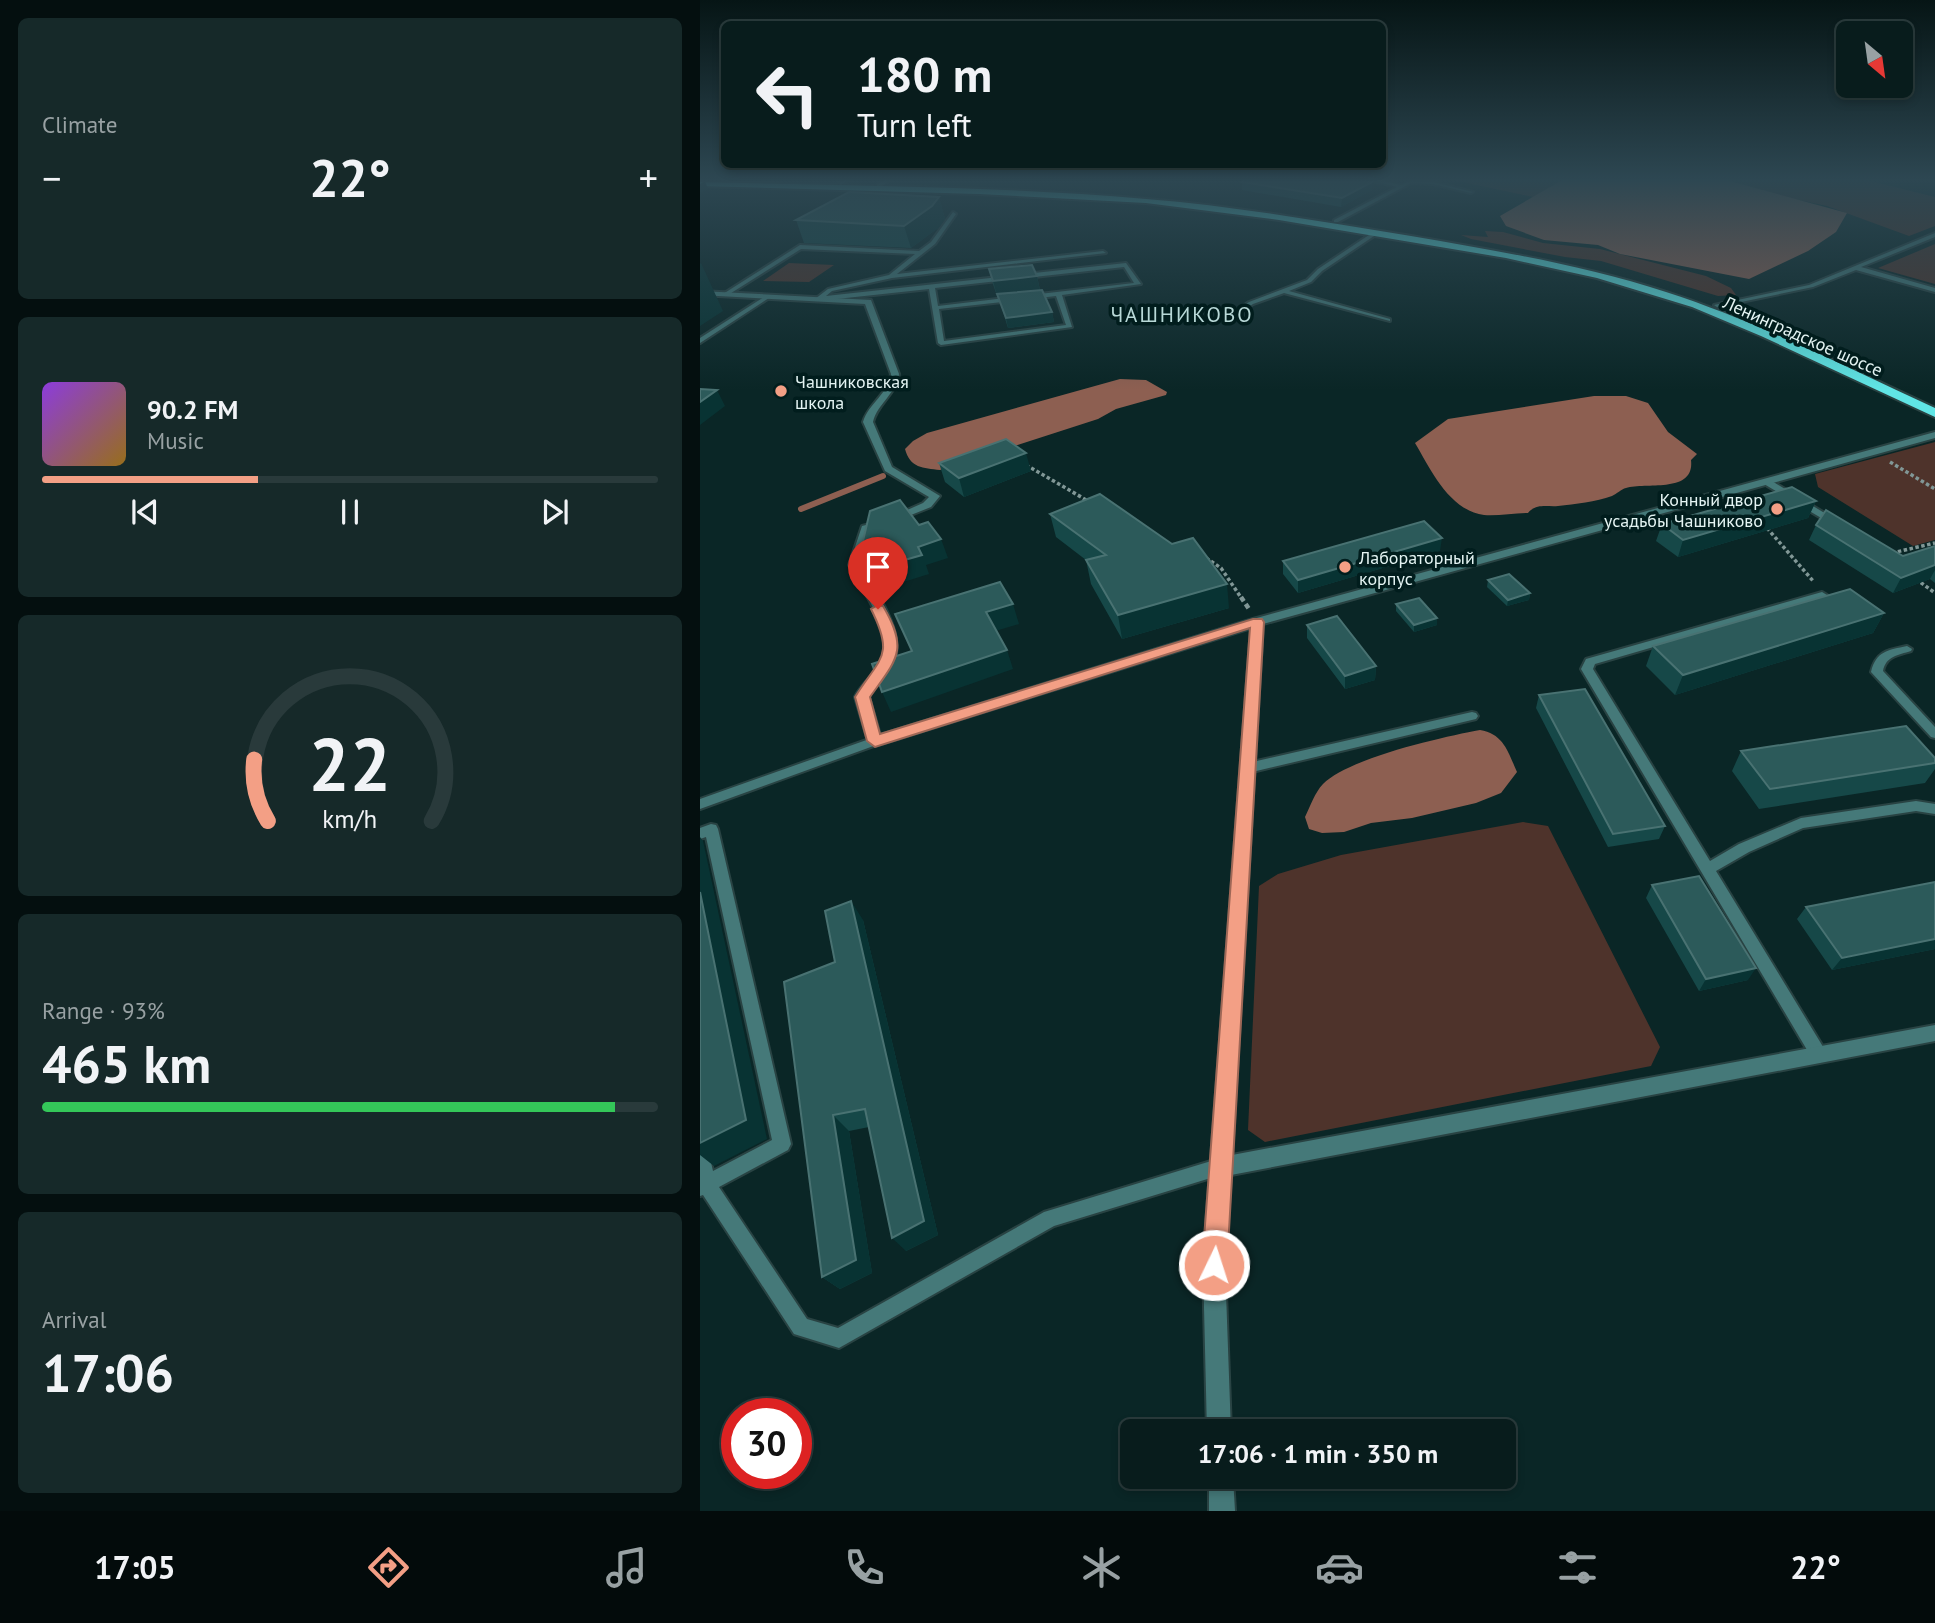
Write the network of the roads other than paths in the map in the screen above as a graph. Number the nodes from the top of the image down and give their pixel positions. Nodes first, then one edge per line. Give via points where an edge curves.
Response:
1 (798, 249) edge
2 (830, 249) edge
3 (926, 249) edge
4 (1352, 249) edge
5 (1461, 249) edge
6 (1492, 249) edge
7 (1903, 249) edge
8 (920, 253) junction
9 (1103, 253) dead end
10 (1857, 268) junction
11 (892, 276) junction
12 (932, 287) junction
13 (1935, 290) edge
14 (1284, 291) junction
15 (700, 293) edge
16 (1058, 293) junction
17 (726, 294) junction
18 (769, 296) junction
19 (866, 298) junction
20 (818, 299) junction
21 (1717, 304) junction
22 (935, 308) junction
23 (1229, 318) dead end
24 (1388, 320) dead end
25 (700, 341) edge
26 (1910, 389) dead end
27 (1935, 413) edge
28 (1935, 435) edge
29 (1767, 482) junction
30 (1850, 532) edge
31 (1822, 595) edge
32 (1257, 622) junction
33 (1907, 649) dead end
34 (1472, 716) dead end
35 (1935, 734) edge
36 (875, 741) junction
37 (1248, 768) junction
38 (700, 804) edge
39 (1935, 809) edge
40 (700, 834) edge
41 (1707, 869) junction
42 (1935, 1033) edge
43 (1819, 1055) junction
44 (700, 1147) edge
45 (1221, 1167) junction
46 (703, 1185) edge
47 (1219, 1419) edge
48 (1221, 1489) edge
49 (1222, 1511) edge

1 - 17 lane
2 - 8 lane
3 - 8 lane
4 - 14 lane via 1309,281
5 - 27 highway, Ленинградское шоссе via 1660,293
6 - 21 highway, Ленинградское шоссе via 1569,262
7 - 10 lane
8 - 11 lane
9 - 11 lane
10 - 13 lane
10 - 21 lane via 1811,286
11 - 20 lane via 830,290
12 - 16 lane via 1126,265 1138,284
12 - 19 lane
12 - 22 lane
14 - 23 lane via 1251,303
14 - 24 lane
15 - 17 street
16 - 22 lane
16 - 22 lane via 1070,326 941,343
17 - 18 street
18 - 20 street
18 - 25 lane
19 - 20 street
19 - 36 street via 895,374 894,383 868,422 888,469 934,496 927,505 866,528 855,565 892,642 889,659 862,697
21 - 26 highway, Ленинградское шоссе
28 - 29 street
29 - 30 lane
29 - 32 street
31 - 41 lane via 1590,662 1587,669
32 - 36 street
32 - 37 street
33 - 35 lane via 1888,653 1877,672
34 - 37 lane
36 - 38 lane
37 - 45 street
39 - 41 lane via 1916,806 1801,823
40 - 46 lane via 711,829 782,1144
41 - 43 lane
42 - 43 street
43 - 45 street
44 - 46 lane
45 - 46 lane via 1050,1217 839,1338 801,1327
45 - 47 street via 1214,1265
48 - 49 street

